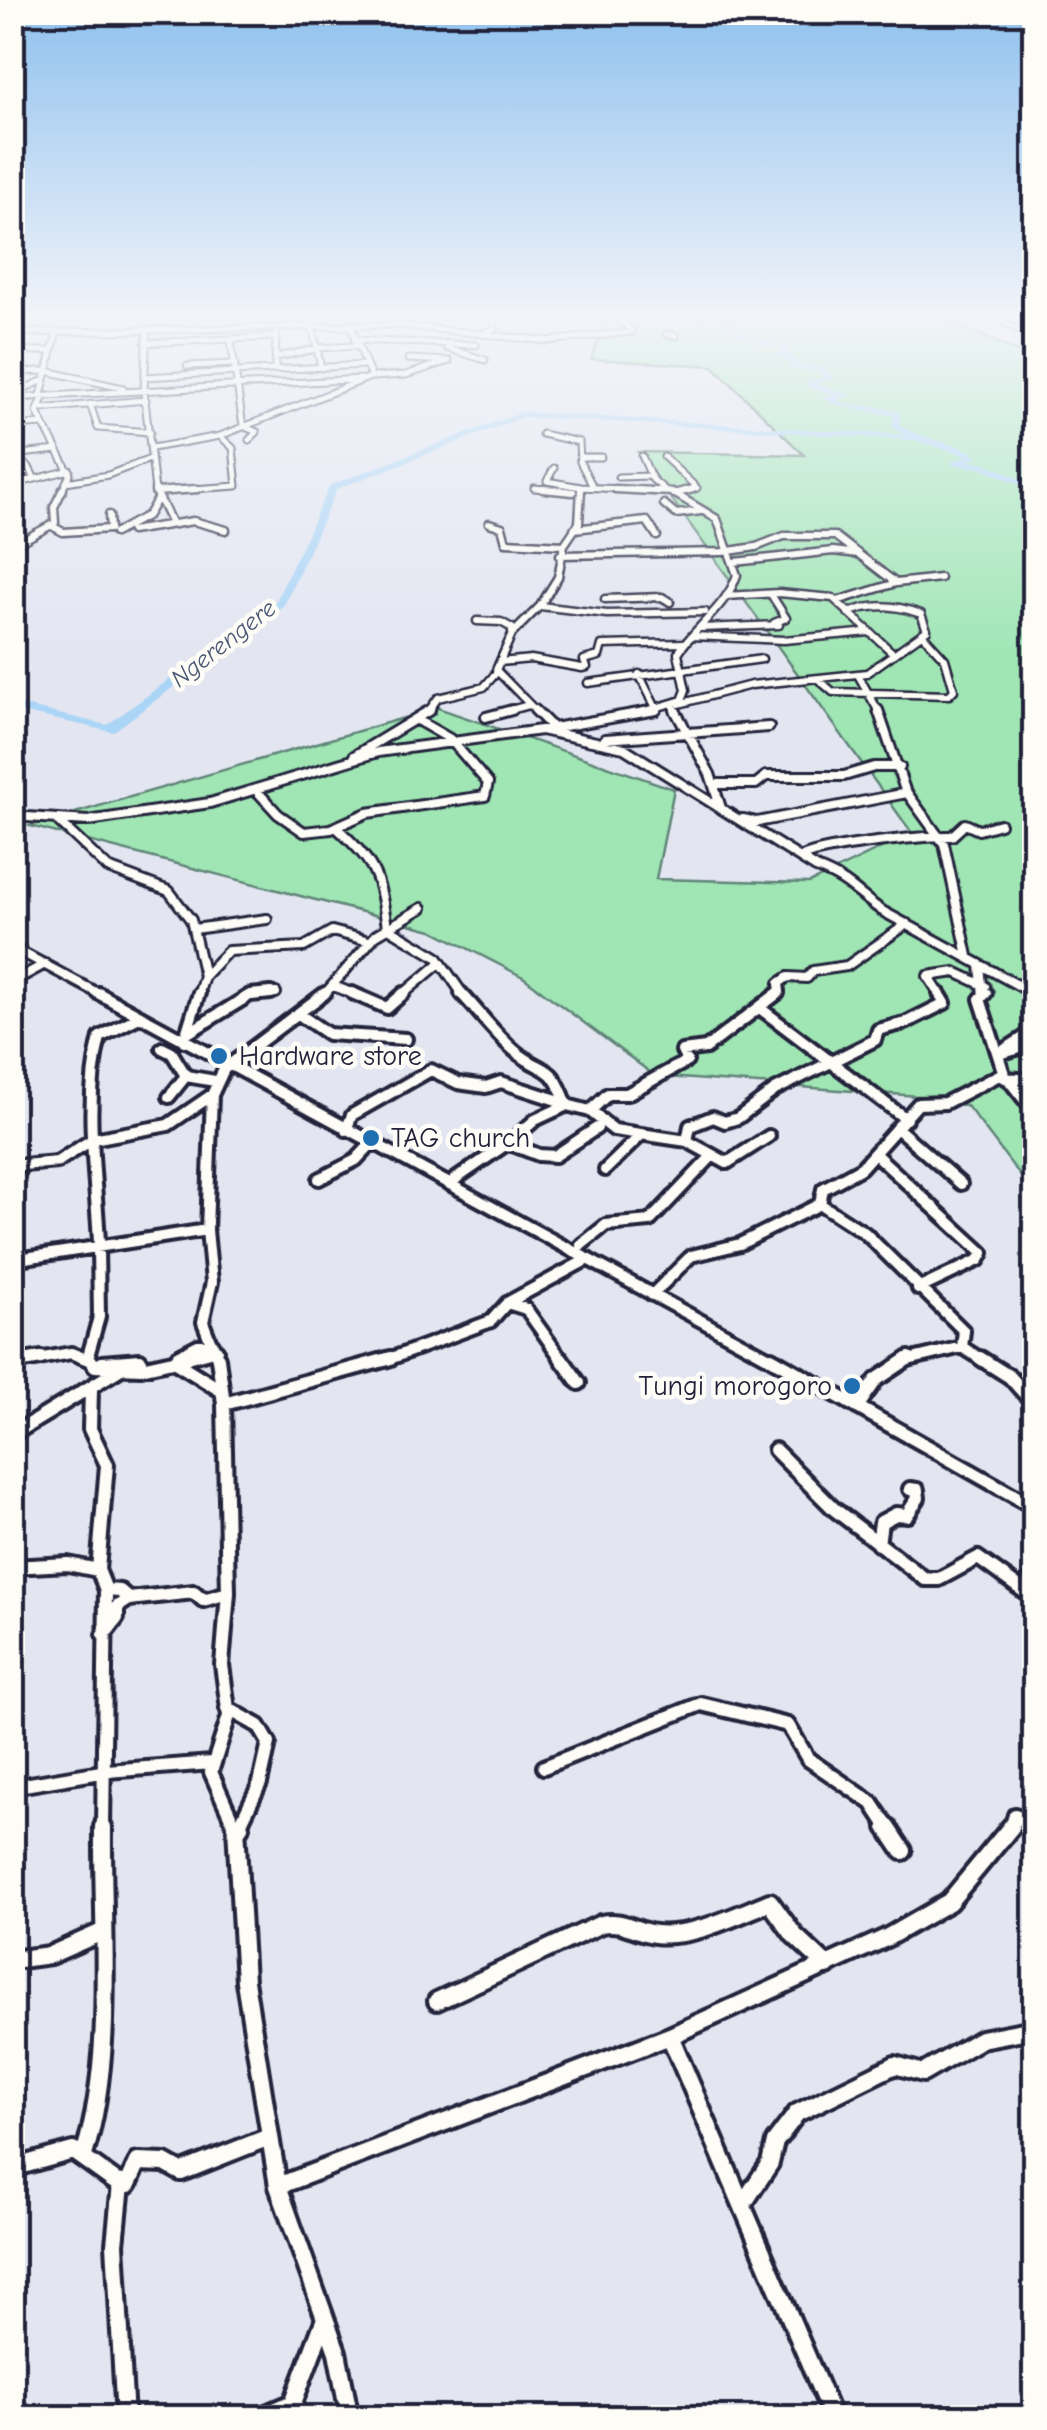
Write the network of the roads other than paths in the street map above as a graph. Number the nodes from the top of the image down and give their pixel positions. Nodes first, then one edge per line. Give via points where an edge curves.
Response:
1 (47, 431) edge
2 (142, 431) edge
3 (233, 431) edge
4 (256, 431) edge
5 (150, 432) joint
6 (542, 434) dead end
7 (220, 436) junction
8 (249, 440) dead end
9 (152, 448) junction
10 (56, 450) junction
11 (12, 456) edge
12 (580, 456) junction
13 (642, 456) dead end
14 (664, 457) dead end
15 (602, 458) dead end
16 (150, 459) junction
17 (554, 468) dead end
18 (70, 470) junction
19 (651, 476) junction
20 (618, 477) dead end
21 (35, 479) junction
22 (65, 482) junction
23 (12, 485) edge
24 (592, 485) junction
25 (534, 488) dead end
26 (580, 490) junction
27 (669, 492) junction
28 (157, 495) junction
29 (664, 504) dead end
30 (702, 511) junction
31 (109, 515) dead end
32 (489, 523) dead end
33 (172, 524) junction
34 (52, 526) junction
35 (573, 529) junction
36 (226, 530) dead end
37 (130, 531) dead end
38 (63, 532) junction
39 (116, 533) dead end
40 (657, 536) dead end
41 (22, 539) edge
42 (564, 545) junction
43 (730, 548) junction
44 (859, 554) junction
45 (560, 556) junction
46 (735, 562) junction
47 (940, 578) dead end
48 (896, 584) junction
49 (604, 588) dead end
50 (726, 596) junction
51 (772, 596) junction
52 (605, 599) junction
53 (837, 599) junction
54 (670, 602) dead end
55 (540, 606) junction
56 (598, 613) junction
57 (848, 613) junction
58 (704, 615) junction
59 (477, 621) dead end
60 (700, 628) junction
61 (870, 632) junction
62 (512, 634) junction
63 (692, 636) junction
64 (924, 636) junction
65 (684, 644) junction
66 (894, 654) junction
67 (762, 659) dead end
68 (500, 662) junction
69 (680, 672) junction
70 (496, 673) junction
71 (639, 674) junction
72 (858, 675) junction
73 (819, 680) junction
74 (588, 683) dead end
75 (871, 696) junction
76 (529, 705) junction
77 (676, 705) junction
78 (657, 710) junction
79 (486, 717) dead end
80 (417, 720) junction
81 (769, 727) dead end
82 (545, 728) junction
83 (686, 731) junction
84 (450, 739) junction
85 (609, 744) junction
86 (353, 758) junction
87 (900, 766) junction
88 (714, 784) junction
89 (257, 791) junction
90 (907, 793) junction
91 (721, 808) junction
92 (12, 816) edge
93 (737, 818) junction
94 (58, 821) junction
95 (1000, 824) dead end
96 (336, 827) junction
97 (940, 838) junction
98 (801, 858) junction
99 (422, 908) dead end
100 (267, 918) dead end
101 (907, 924) junction
102 (387, 927) junction
103 (194, 929) junction
104 (370, 941) junction
105 (12, 947) edge
106 (968, 956) junction
107 (441, 962) junction
108 (45, 964) junction
109 (980, 965) junction
110 (204, 976) junction
111 (12, 982) edge
112 (334, 986) junction
113 (985, 986) junction
114 (276, 993) dead end
115 (1034, 994) edge
116 (761, 1009) junction
117 (300, 1014) junction
118 (139, 1017) junction
119 (1034, 1031) edge
120 (185, 1037) junction
121 (406, 1040) dead end
122 (1034, 1044) edge
123 (162, 1048) dead end
124 (998, 1054) junction
125 (832, 1064) junction
126 (228, 1065) junction
127 (1004, 1075) junction
128 (185, 1077) junction
129 (1034, 1080) edge
130 (213, 1088) junction
131 (168, 1096) dead end
132 (566, 1104) junction
133 (590, 1111) junction
134 (1034, 1112) edge
135 (901, 1124) junction
136 (598, 1128) dead end
137 (346, 1130) junction
138 (640, 1136) junction
139 (769, 1136) dead end
140 (96, 1138) junction
141 (687, 1141) junction
142 (372, 1143) junction
143 (508, 1144) junction
144 (875, 1154) junction
145 (711, 1157) junction
146 (12, 1166) edge
147 (605, 1170) dead end
148 (320, 1179) dead end
149 (450, 1183) junction
150 (960, 1184) dead end
151 (820, 1204) junction
152 (207, 1230) junction
153 (99, 1244) junction
154 (581, 1246) dead end
155 (588, 1259) junction
156 (12, 1260) edge
157 (918, 1289) junction
158 (652, 1294) junction
159 (507, 1303) junction
160 (215, 1347) junction
161 (962, 1347) junction
162 (90, 1360) junction
163 (174, 1362) junction
164 (12, 1363) edge
165 (120, 1369) junction
166 (579, 1383) dead end
167 (90, 1390) junction
168 (223, 1398) junction
169 (1034, 1404) edge
170 (856, 1408) junction
171 (12, 1435) edge
172 (775, 1450) dead end
173 (910, 1489) dead end
174 (1034, 1508) edge
175 (878, 1544) junction
176 (12, 1567) edge
177 (1034, 1569) edge
178 (98, 1570) junction
179 (106, 1590) junction
180 (228, 1593) junction
181 (1030, 1596) edge
182 (128, 1599) junction
183 (103, 1636) junction
184 (227, 1708) junction
185 (212, 1763) junction
186 (544, 1767) dead end
187 (106, 1771) junction
188 (12, 1787) edge
189 (1034, 1824) edge
190 (238, 1831) junction
191 (903, 1852) dead end
192 (102, 1932) junction
193 (12, 1960) edge
194 (827, 1966) junction
195 (437, 2001) dead end
196 (1034, 2029) edge
197 (670, 2036) junction
198 (269, 2137) junction
199 (84, 2154) junction
200 (12, 2168) edge
201 (121, 2184) junction
202 (278, 2186) junction
203 (744, 2202) junction
204 (325, 2320) junction
205 (125, 2418) edge
206 (258, 2418) edge
207 (350, 2418) edge
208 (833, 2418) edge

1 - 10 street
2 - 5 street
3 - 7 street
4 - 8 street
5 - 9 street
6 - 12 street via 578,442
7 - 9 street
7 - 28 street via 233,448 237,486
9 - 16 street
10 - 11 street
10 - 18 street
11 - 21 street
12 - 15 street
12 - 24 street
13 - 19 street
14 - 27 street via 698,488
16 - 22 street via 108,476
16 - 28 street
17 - 26 street via 546,480
18 - 21 street
18 - 22 street
19 - 20 street
19 - 27 street
21 - 23 street
22 - 34 street
24 - 26 street
24 - 27 street
25 - 26 street
26 - 35 street
27 - 30 street
28 - 33 street
28 - 39 street via 146,517
29 - 30 street via 676,514
30 - 43 street via 720,522
31 - 38 street via 110,528
32 - 42 street via 502,527 505,541
33 - 36 street
33 - 37 street
34 - 38 street
34 - 41 street
35 - 40 street via 647,520
35 - 42 street
38 - 41 street
42 - 45 street
43 - 44 street via 813,534 838,536
43 - 45 street
43 - 46 street
44 - 46 street
44 - 48 street
45 - 55 street via 558,577
46 - 50 street via 736,583
47 - 48 street
48 - 53 street
49 - 52 street
50 - 51 street
50 - 58 street
51 - 53 street
51 - 60 street via 786,618 774,622 779,625
52 - 54 street
52 - 56 street
53 - 57 street
55 - 56 street
55 - 62 street
56 - 58 street
57 - 61 street
57 - 64 street via 888,606 916,611 925,621
58 - 60 street
59 - 62 street via 508,624
60 - 63 street
61 - 63 street via 784,640
61 - 66 street
62 - 68 street
63 - 65 street
64 - 66 street
64 - 75 street via 941,648 952,694
65 - 68 street via 602,645 600,656 584,660 582,668
65 - 69 street
66 - 72 street
67 - 69 street
68 - 70 street
69 - 71 street
69 - 77 street via 686,690
70 - 76 street
70 - 80 street via 484,687 438,698
71 - 74 street
71 - 78 street
72 - 73 street
72 - 75 street
73 - 75 street via 833,692
73 - 77 street via 747,686
75 - 87 street
76 - 79 street
76 - 82 street
77 - 78 street
77 - 83 street
78 - 82 street
80 - 84 street
80 - 86 street via 371,740
81 - 83 street
82 - 84 street
82 - 85 street
83 - 85 street via 605,739
83 - 88 street
84 - 86 street
84 - 96 street via 488,783 485,796 367,812
85 - 91 street
86 - 89 street
87 - 88 street
87 - 90 street
88 - 91 street
89 - 94 street via 112,819
89 - 96 street via 298,831
90 - 93 street via 757,822
90 - 97 street
91 - 93 street
92 - 94 street
93 - 98 street
94 - 103 street via 108,868 172,893
95 - 97 street via 979,830 966,824
96 - 102 street via 379,873
97 - 98 street via 813,850
97 - 106 street
98 - 101 street via 850,882 861,897
99 - 102 street
100 - 103 street
101 - 106 street
101 - 116 street via 847,966 814,970 807,978 788,976
102 - 104 street
102 - 107 street
103 - 110 street
104 - 110 street via 332,931 302,948 228,950
104 - 112 street
105 - 108 street
106 - 109 street
107 - 112 street via 388,1008
107 - 132 street via 518,1053 550,1069
108 - 111 street
108 - 118 street
109 - 113 street
109 - 115 street
110 - 120 street
112 - 117 street
113 - 124 street via 980,999
113 - 125 street via 955,972 928,976 945,1003 906,1024 888,1024 875,1040
114 - 120 street via 252,994
116 - 125 street
116 - 133 street via 706,1048 682,1051 687,1061 628,1094 608,1094
117 - 121 street via 328,1034
117 - 126 street
118 - 120 street
118 - 140 street via 100,1037 93,1070
119 - 124 street
120 - 126 street
122 - 124 street
123 - 128 street
124 - 127 street
125 - 135 street
125 - 141 street via 776,1090 736,1119 690,1126
126 - 130 street
126 - 137 street
127 - 129 street
127 - 134 street via 1013,1096
127 - 135 street via 945,1103 918,1104
128 - 130 street
128 - 131 street
130 - 140 street via 168,1126
130 - 152 street
132 - 133 street
132 - 137 street via 501,1082 486,1087 431,1070 352,1114
132 - 143 street
133 - 138 street via 603,1125
135 - 144 street
135 - 150 street
136 - 143 street via 557,1155
137 - 142 street
138 - 141 street
138 - 147 street
139 - 145 street via 727,1163
140 - 146 street via 66,1162
140 - 153 street
141 - 145 street
142 - 148 street
142 - 149 street
143 - 149 street
144 - 151 street via 848,1179 822,1189
144 - 157 street via 982,1254
145 - 154 street via 650,1221 606,1225
149 - 155 street
151 - 157 street via 865,1234
151 - 158 street via 740,1244 692,1256
152 - 153 street
152 - 160 street via 212,1282 203,1322
153 - 156 street
153 - 162 street via 99,1316
155 - 158 street
155 - 159 street
157 - 161 street via 963,1328
158 - 170 street
159 - 166 street via 526,1310
159 - 168 street via 491,1321 380,1362
160 - 162 street via 198,1345 177,1356
160 - 163 street
160 - 168 street
161 - 169 street via 1010,1377
161 - 170 street via 904,1361 872,1380
162 - 164 street via 71,1353
162 - 165 street
163 - 165 street
163 - 168 street
165 - 167 street
167 - 171 street
167 - 178 street via 90,1429 107,1465
168 - 180 street
170 - 174 street
172 - 175 street
173 - 175 street via 916,1490 914,1506 881,1522
175 - 181 street via 925,1579 978,1558
176 - 178 street
177 - 181 street
178 - 179 street
179 - 182 street
179 - 183 street
180 - 182 street via 203,1600 194,1592
180 - 184 street via 222,1665
182 - 183 street
183 - 187 street
184 - 185 street via 228,1728
184 - 190 street via 259,1727 269,1742 252,1807
185 - 187 street
185 - 190 street via 216,1790
186 - 191 street via 701,1704 756,1714 788,1725 808,1759 872,1802
187 - 188 street
187 - 192 street
189 - 194 street via 1015,1815 1010,1832 949,1902
190 - 198 street via 245,1981
192 - 193 street via 50,1954
192 - 199 street via 96,2102
194 - 195 street via 770,1902 666,1934 615,1921 586,1928
194 - 197 street
196 - 203 street via 981,2039 922,2073 895,2066 797,2113
197 - 202 street
197 - 203 street
198 - 201 street via 182,2172 138,2162 128,2184
198 - 202 street
199 - 200 street via 59,2152
199 - 201 street
201 - 205 street via 111,2248
202 - 204 street
203 - 208 street
204 - 206 street via 293,2403
204 - 207 street

